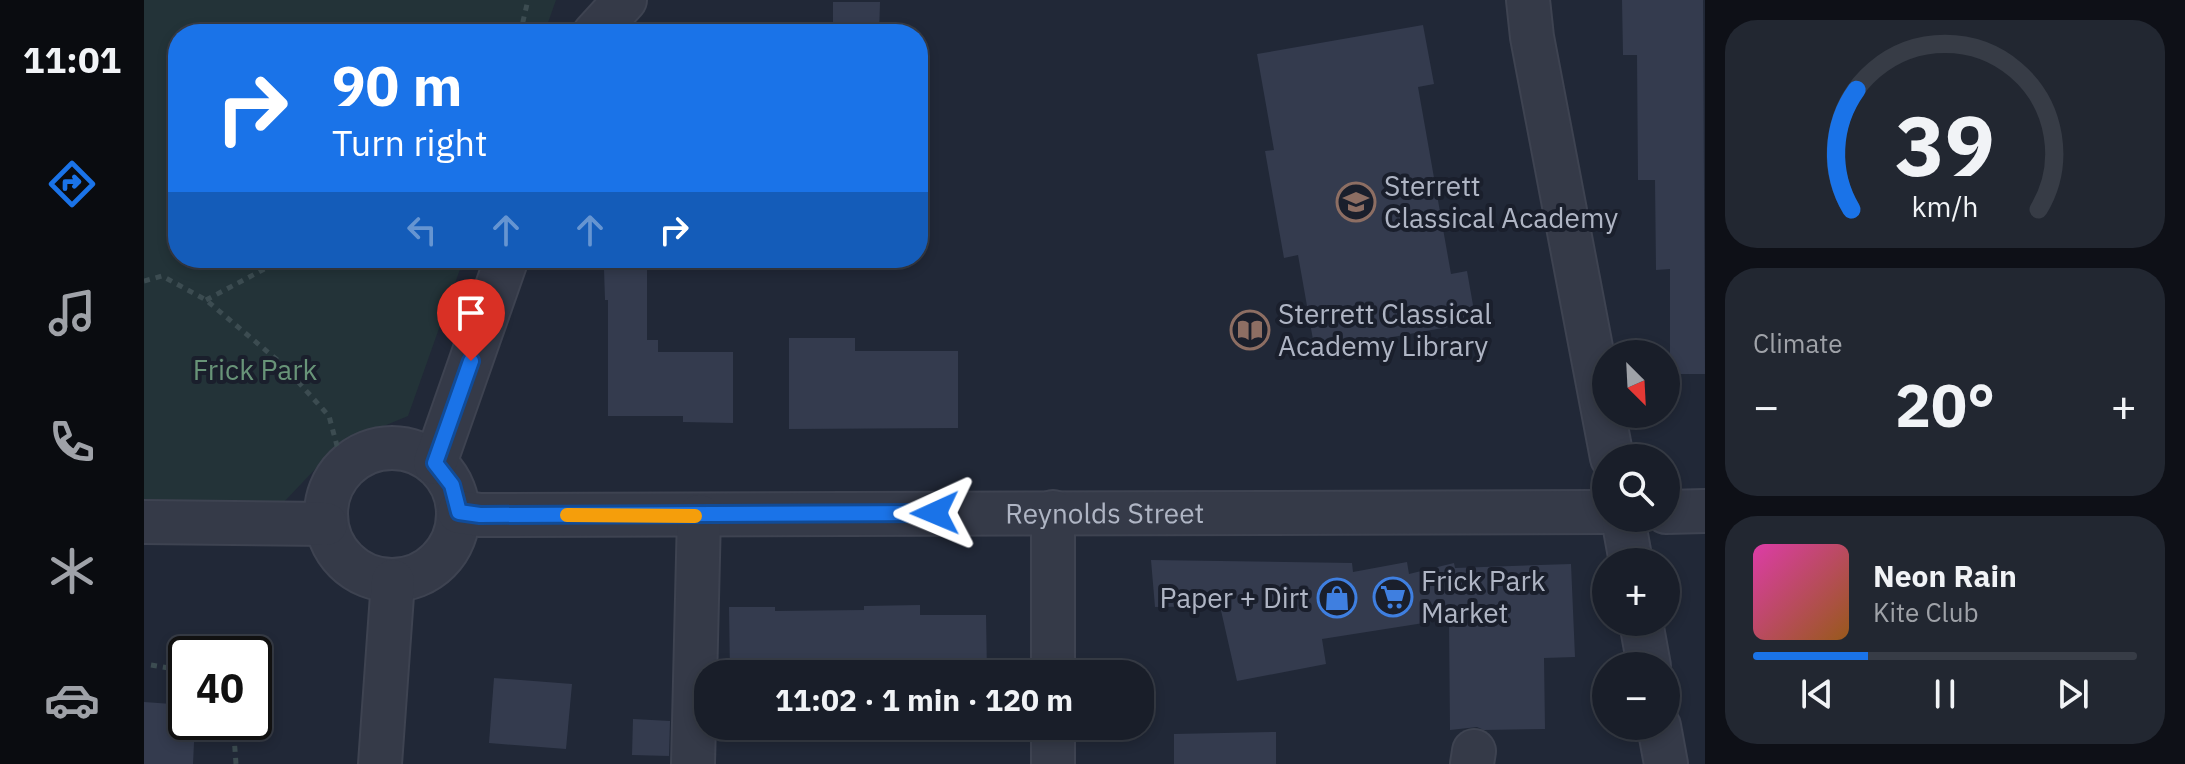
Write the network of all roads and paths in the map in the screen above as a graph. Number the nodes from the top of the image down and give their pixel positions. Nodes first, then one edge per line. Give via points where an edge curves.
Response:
1 (528, 0) edge
2 (625, 0) edge
3 (1528, 0) edge
4 (522, 24) edge
5 (603, 24) edge
6 (266, 268) edge
7 (503, 268) edge
8 (144, 281) edge
9 (206, 300) junction
10 (1609, 444) edge
11 (435, 463) junction
12 (343, 468) junction
13 (1705, 511) edge
14 (459, 512) junction
15 (1053, 512) junction
16 (1592, 512) edge
17 (1680, 512) edge
18 (699, 516) junction
19 (144, 522) edge
20 (326, 524) junction
21 (393, 581) junction
22 (1053, 660) edge
23 (151, 665) dead end
24 (168, 668) edge
25 (234, 740) edge
26 (1053, 740) edge
27 (1662, 740) edge
28 (236, 764) edge
29 (380, 764) edge
30 (693, 764) edge
31 (1053, 764) edge
32 (1666, 764) edge

1 - 4 path
2 - 5 street
3 - 10 street
6 - 9 path
7 - 11 street
8 - 9 path via 162,276
9 - 12 path via 282,364 329,416
11 - 12 street via 411,450 386,448 363,454
11 - 14 street via 452,485
12 - 20 street via 327,497
13 - 17 street
14 - 18 street, Reynolds Street
14 - 21 street via 444,556 426,572
15 - 16 street, Reynolds Street
15 - 18 street, Reynolds Street
15 - 22 street
18 - 30 street
19 - 20 street
20 - 21 street via 340,557 358,573
21 - 29 street
23 - 24 path
25 - 28 path
26 - 31 street
27 - 32 street

